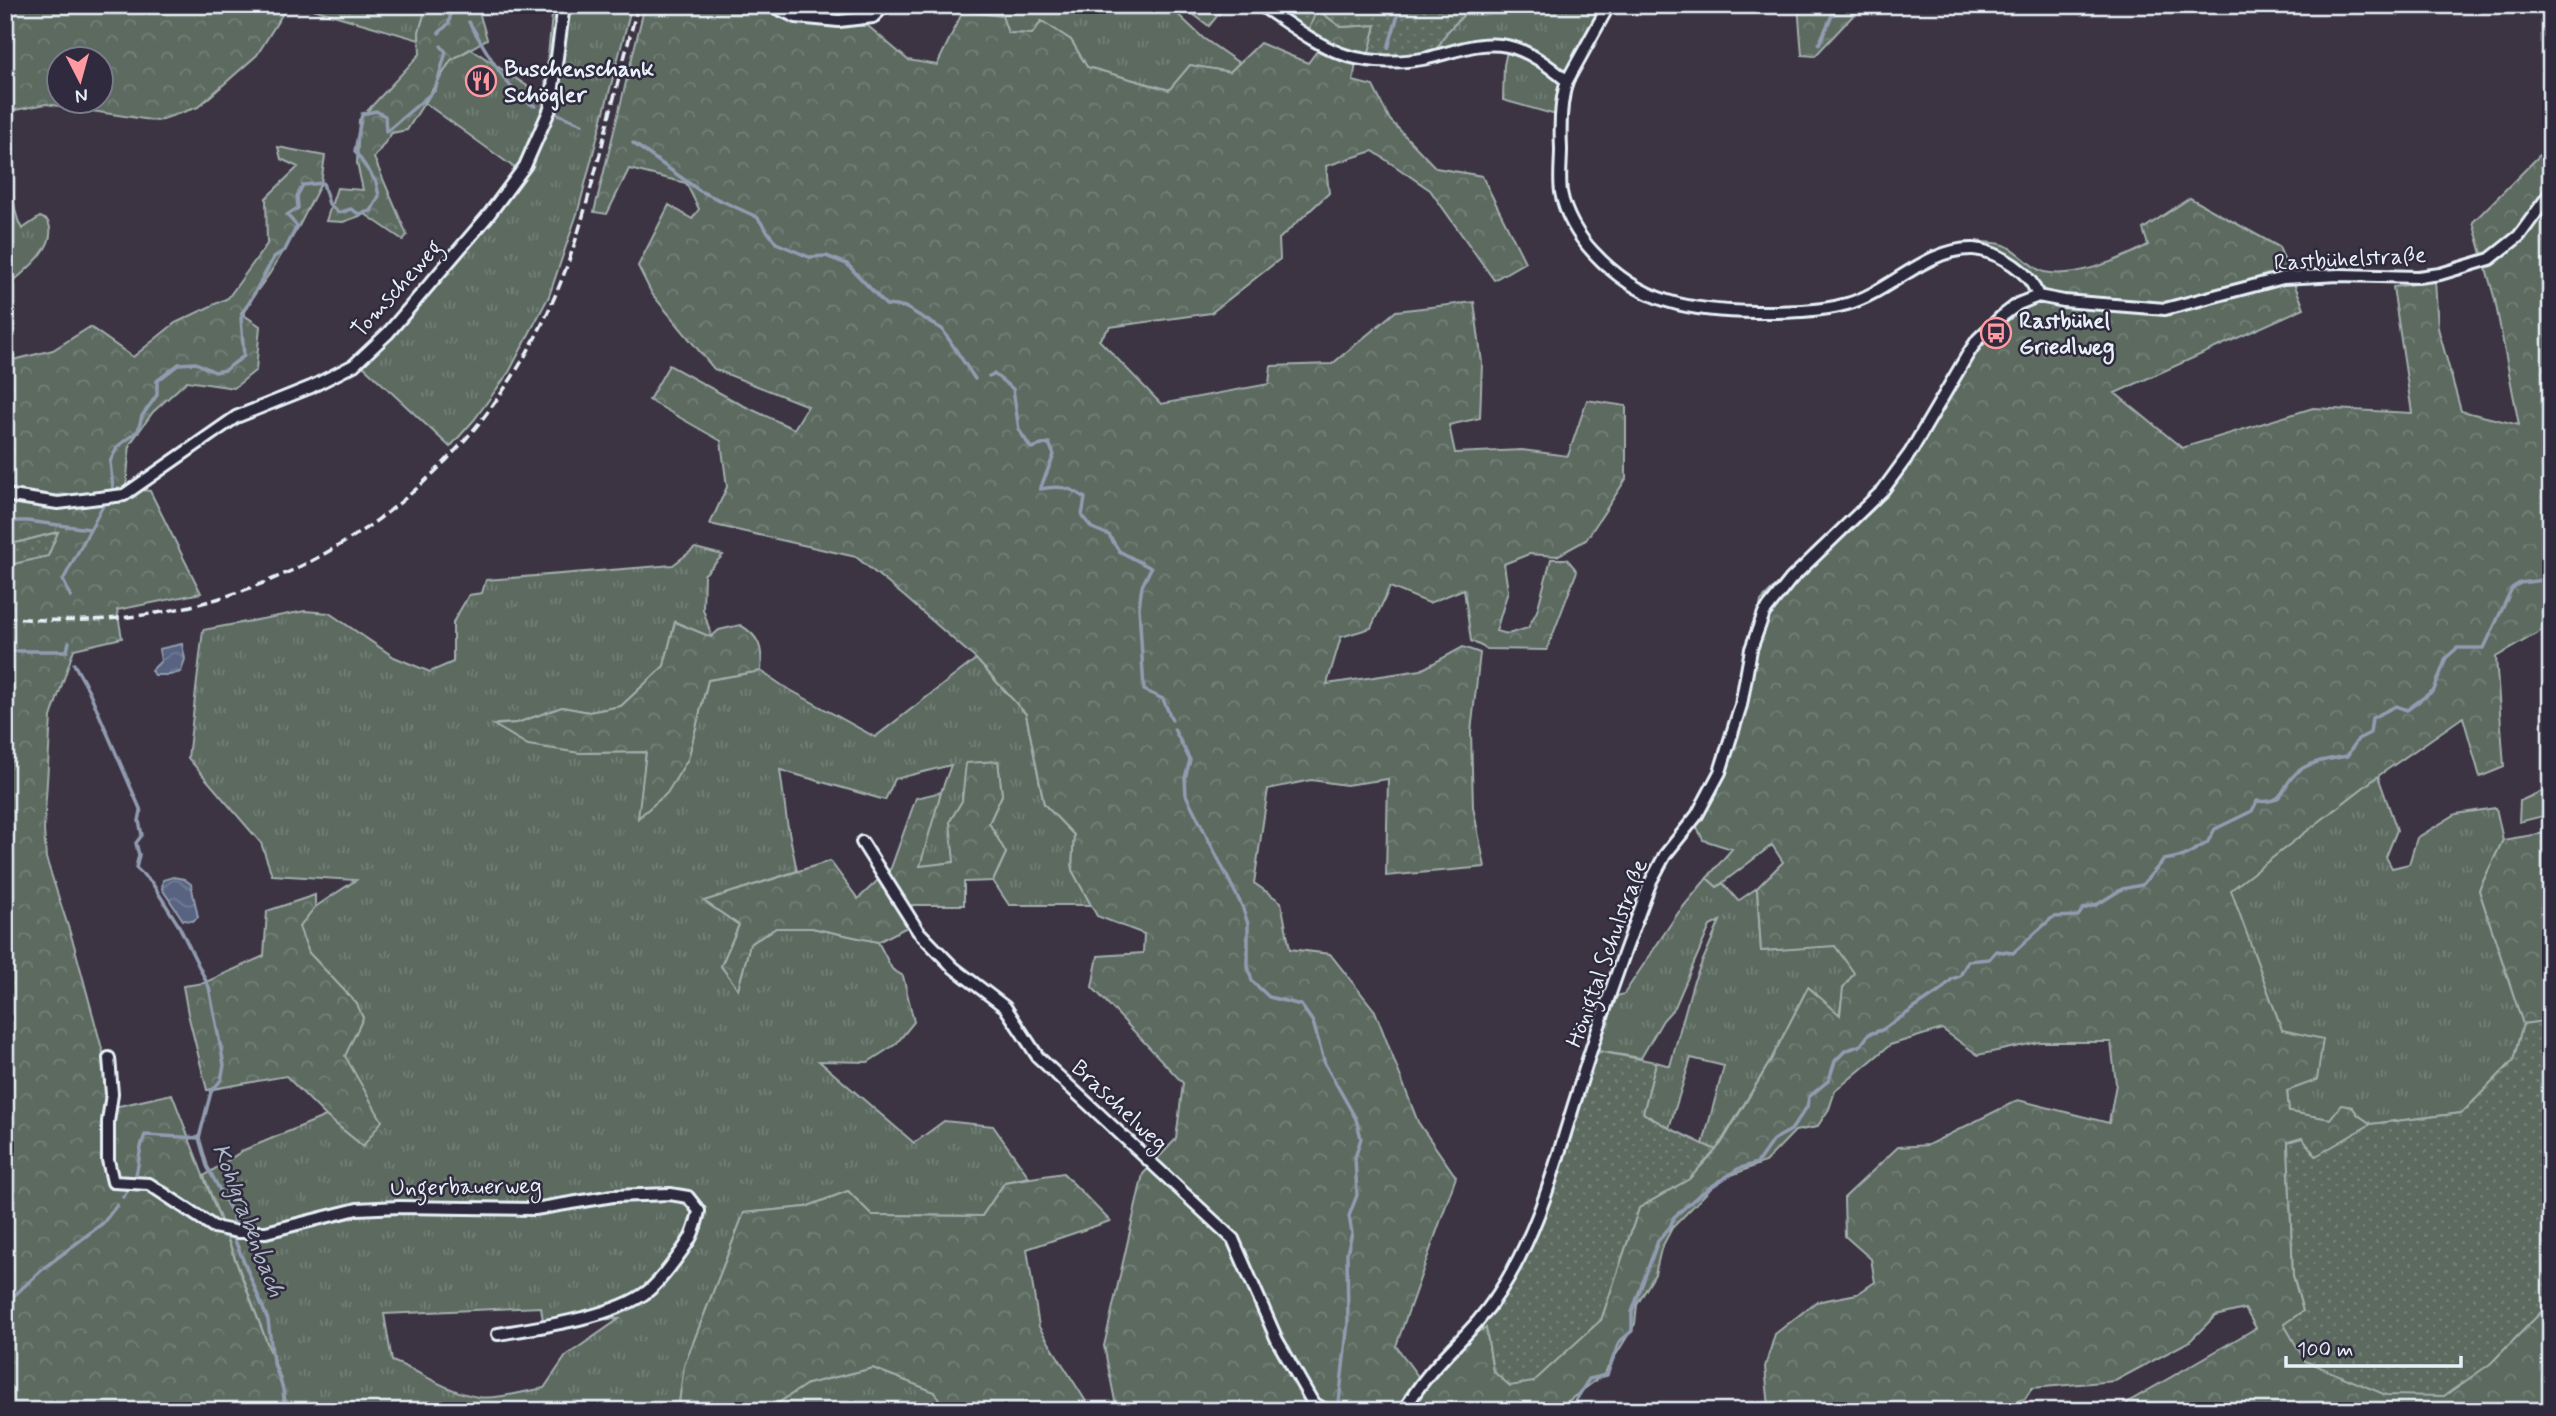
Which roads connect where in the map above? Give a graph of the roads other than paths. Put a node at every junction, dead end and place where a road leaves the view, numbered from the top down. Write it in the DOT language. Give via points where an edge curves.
graph roads {
  1 [pos="564,5"];
  2 [pos="770,5"];
  3 [pos="885,5"];
  4 [pos="1260,5"];
  5 [pos="1609,5"];
  6 [pos="1567,81"];
  7 [pos="2551,192"];
  8 [pos="2038,296"];
  9 [pos="5,495"];
  10 [pos="862,842"];
  11 [pos="109,1058"];
  12 [pos="498,1334"];
  13 [pos="1327,1411"];
  14 [pos="1404,1411"];
  1 -- 9 [label="street, Tomscheweg" via="550,109 524,166 388,333 354,365 236,417 124,495 58,502"];
  2 -- 3 [label="street" via="796,17 839,21 873,17"];
  4 -- 6 [label="street" via="1349,56 1390,61 1506,45 1535,57"];
  5 -- 6 [label="street"];
  6 -- 8 [label="street" via="1560,132 1561,192 1567,212 1587,246 1609,270 1648,295 1712,312 1828,307 1849,303 1948,253 1972,249 2000,255 2031,282"];
  7 -- 8 [label="street, Rastbühelstraße" via="2519,236 2490,258 2440,274 2283,278 2165,309"];
  8 -- 14 [label="street, Hönigtal Schulstraße" via="2018,304 1978,339 1902,466 1873,501 1791,579 1759,621 1741,705 1720,772 1697,815 1651,881 1535,1224 1493,1301 1419,1384"];
  10 -- 13 [label="street, Braschelweg" via="918,931 954,968 1005,1007 1038,1057 1233,1239 1277,1340 1313,1403"];
  11 -- 12 [label="street, Ungerbauerweg" via="108,1160 113,1182 149,1184 214,1227 266,1232 357,1209 535,1209 613,1196 670,1194 688,1197 699,1211 695,1233 647,1292 624,1305"];
}
